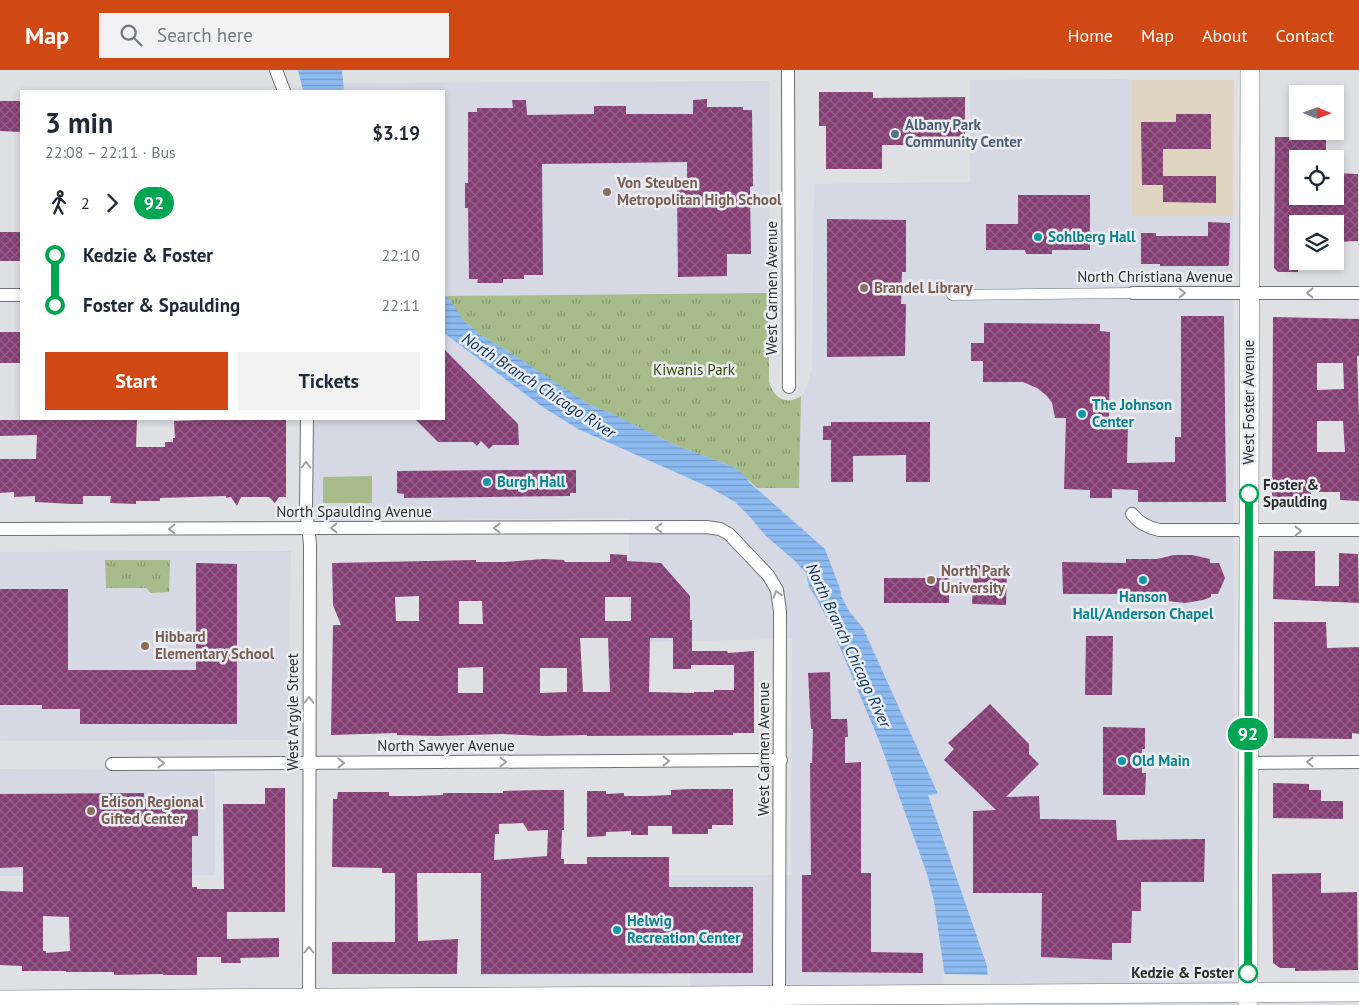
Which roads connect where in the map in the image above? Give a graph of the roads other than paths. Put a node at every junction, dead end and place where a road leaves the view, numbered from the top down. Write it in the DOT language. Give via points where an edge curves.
graph roads {
  1 [pos="276,70"];
  2 [pos="788,70"];
  3 [pos="1250,70"];
  4 [pos="284,90"];
  5 [pos="1133,293"];
  6 [pos="1359,293"];
  7 [pos="1249,294"];
  8 [pos="0,295"];
  9 [pos="20,295"];
  10 [pos="952,295"];
  11 [pos="789,387"];
  12 [pos="307,420"];
  13 [pos="1132,514"];
  14 [pos="708,527"];
  15 [pos="308,528"];
  16 [pos="0,529"];
  17 [pos="1359,530"];
  18 [pos="1249,531"];
  19 [pos="781,760"];
  20 [pos="1249,762"];
  21 [pos="1359,762"];
  22 [pos="309,763"];
  23 [pos="112,764"];
  24 [pos="1359,992"];
  25 [pos="1248,998"];
  26 [pos="0,1000"];
  27 [pos="779,1000"];
  28 [pos="309,1002"];
  1 -- 4 [label="street"];
  2 -- 11 [label="street, West Carmen Avenue"];
  3 -- 7 [label="main road, West Foster Avenue"];
  5 -- 7 [label="street, North Christiana Avenue, one-way"];
  5 -- 10 [label="street, North Christiana Avenue"];
  6 -- 7 [label="street, North Christiana Avenue, one-way"];
  7 -- 18 [label="main road, West Foster Avenue"];
  8 -- 9 [label="street"];
  15 -- 12 [label="street, West Argyle Street, one-way"];
  13 -- 18 [label="street" via="1149,528 1159,530"];
  14 -- 15 [label="street, North Spaulding Avenue, one-way"];
  19 -- 14 [label="street, West Carmen Avenue, one-way" via="781,642 777,590 768,575 729,534"];
  15 -- 16 [label="street, North Spaulding Avenue, one-way"];
  22 -- 15 [label="street, West Argyle Street, one-way"];
  18 -- 17 [label="street, one-way"];
  18 -- 20 [label="main road, West Foster Avenue"];
  22 -- 19 [label="street, North Sawyer Avenue, one-way"];
  19 -- 27 [label="street, West Carmen Avenue"];
  21 -- 20 [label="street, one-way"];
  20 -- 25 [label="main road, West Foster Avenue"];
  23 -- 22 [label="street, North Sawyer Avenue, one-way"];
  28 -- 22 [label="street, West Argyle Street, one-way"];
  24 -- 25 [label="main road"];
  25 -- 27 [label="main road" via="997,994"];
  26 -- 28 [label="main road"];
  27 -- 28 [label="main road"];
}
